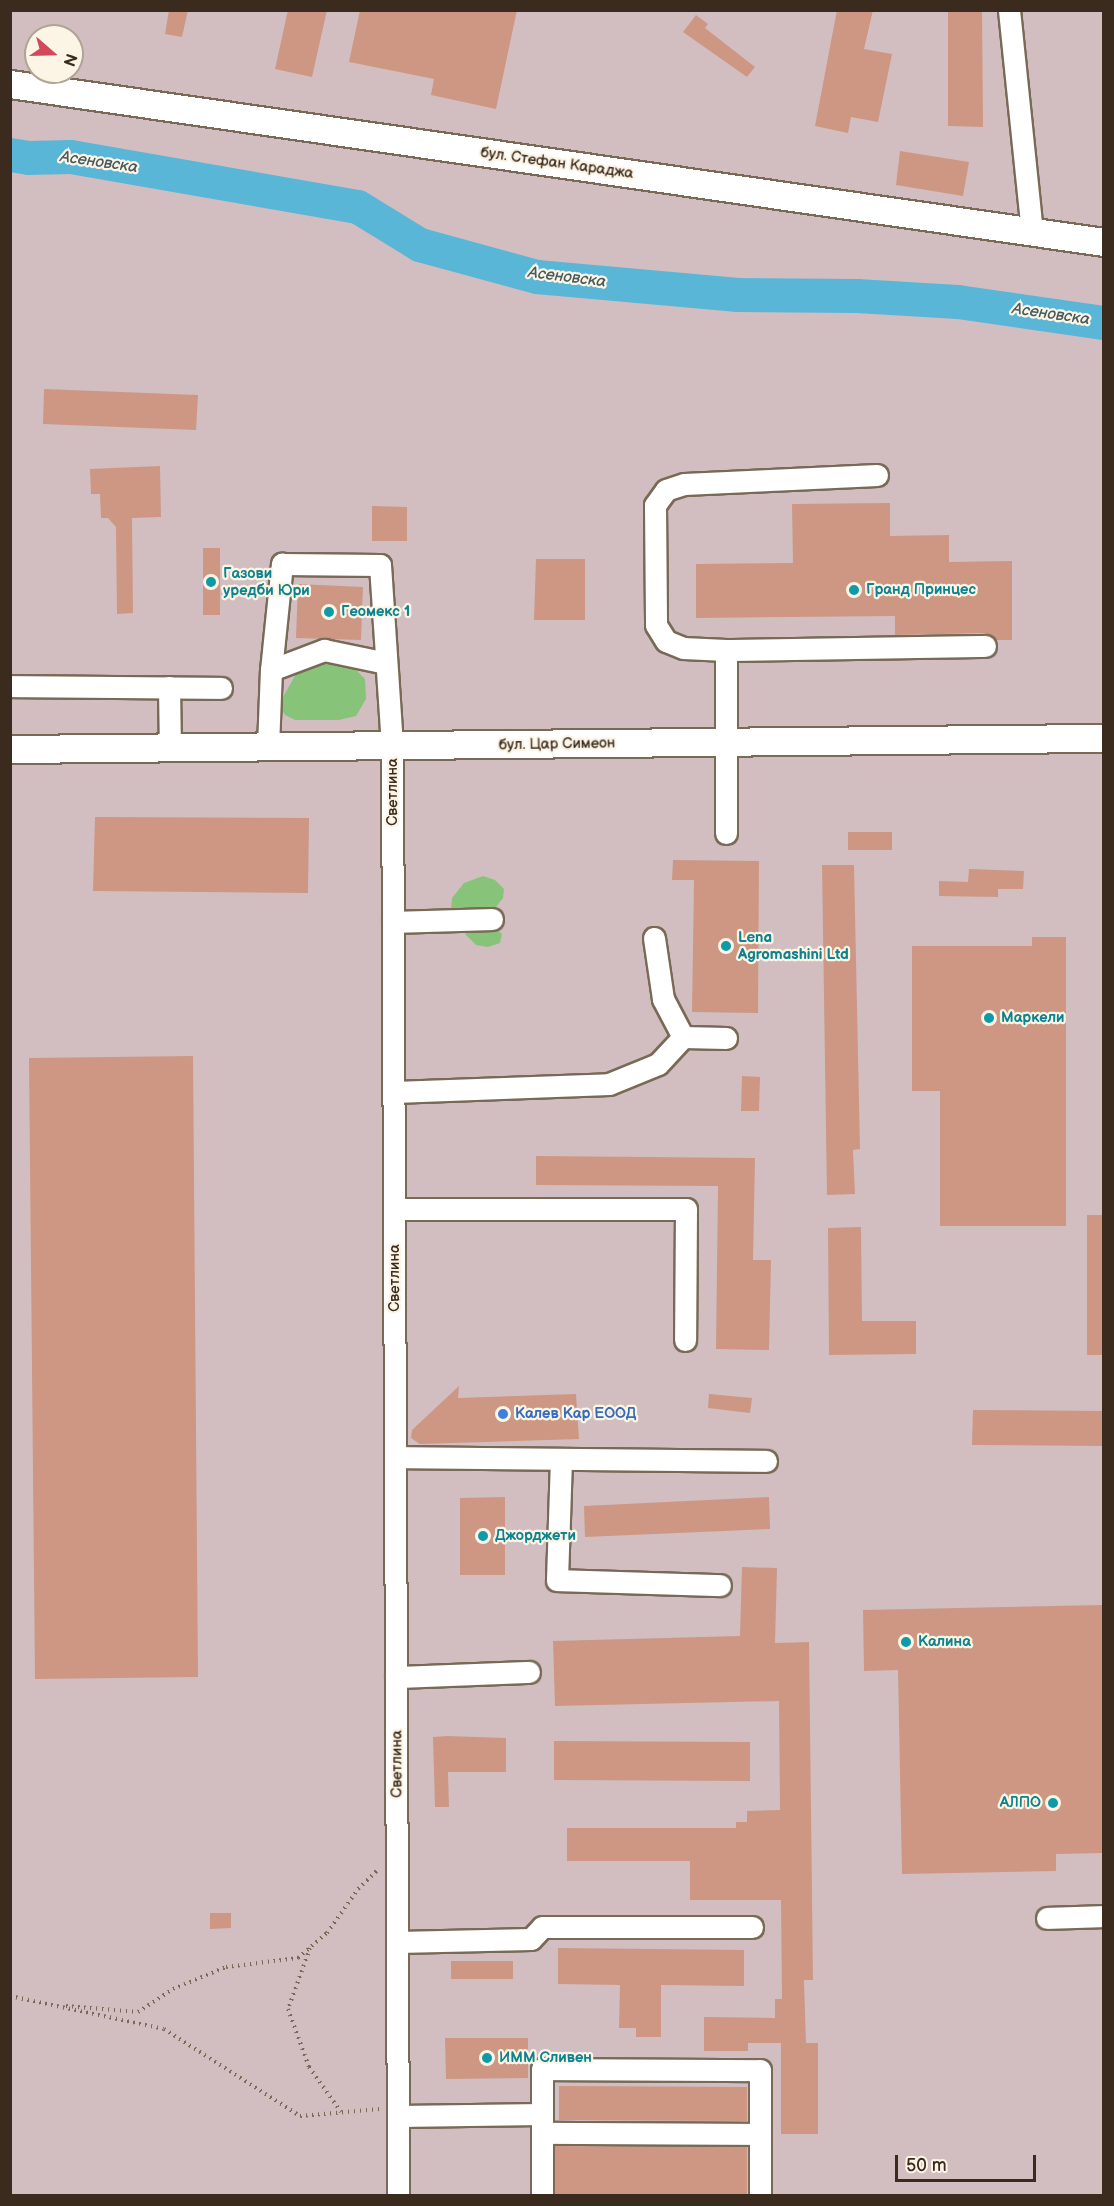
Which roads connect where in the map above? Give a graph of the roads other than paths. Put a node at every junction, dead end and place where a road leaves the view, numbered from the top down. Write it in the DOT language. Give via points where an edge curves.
graph roads {
  1 [pos="1009,10"];
  2 [pos="10,84"];
  3 [pos="1032,232"];
  4 [pos="1104,242"];
  5 [pos="877,476"];
  6 [pos="985,646"];
  7 [pos="726,650"];
  8 [pos="386,663"];
  9 [pos="271,670"];
  10 [pos="10,686"];
  11 [pos="169,687"];
  12 [pos="221,688"];
  13 [pos="1104,738"];
  14 [pos="724,742"];
  15 [pos="393,745"];
  16 [pos="268,747"];
  17 [pos="170,748"];
  18 [pos="10,749"];
  19 [pos="726,833"];
  20 [pos="492,919"];
  21 [pos="393,922"];
  22 [pos="654,938"];
  23 [pos="683,1036"];
  24 [pos="726,1038"];
  25 [pos="394,1092"];
  26 [pos="394,1209"];
  27 [pos="685,1340"];
  28 [pos="395,1457"];
  29 [pos="561,1459"];
  30 [pos="766,1461"];
  31 [pos="720,1585"];
  32 [pos="530,1672"];
  33 [pos="396,1677"];
  34 [pos="1104,1916"];
  35 [pos="1047,1918"];
  36 [pos="752,1927"];
  37 [pos="397,1942"];
  38 [pos="398,2112"];
  39 [pos="542,2123"];
  40 [pos="759,2134"];
  41 [pos="398,2196"];
  42 [pos="542,2196"];
  43 [pos="759,2196"];
  1 -- 3 [label="street"];
  2 -- 3 [label="main road, бул. Стефан Караджа"];
  3 -- 4 [label="main road, бул. Стефан Караджа"];
  5 -- 7 [label="street" via="684,484 666,490 656,504 656,626 666,641 683,648"];
  6 -- 7 [label="street"];
  7 -- 14 [label="street"];
  8 -- 9 [label="street" via="324,650"];
  8 -- 9 [label="street, Светлина" via="380,565 282,564"];
  8 -- 15 [label="street, Светлина"];
  9 -- 16 [label="street"];
  10 -- 11 [label="street"];
  11 -- 12 [label="street"];
  11 -- 17 [label="street"];
  13 -- 14 [label="main road, бул. Цар Симеон"];
  14 -- 15 [label="main road, бул. Цар Симеон"];
  14 -- 19 [label="street"];
  15 -- 16 [label="main road, бул. Цар Симеон"];
  15 -- 21 [label="street, Светлина"];
  16 -- 17 [label="main road, бул. Цар Симеон"];
  17 -- 18 [label="main road, бул. Цар Симеон"];
  20 -- 21 [label="street"];
  21 -- 25 [label="street, Светлина"];
  22 -- 23 [label="street" via="663,999"];
  23 -- 24 [label="street"];
  23 -- 25 [label="street" via="658,1064 609,1084"];
  25 -- 26 [label="street, Светлина"];
  26 -- 27 [label="street" via="686,1209"];
  26 -- 28 [label="street, Светлина"];
  28 -- 29 [label="street"];
  28 -- 33 [label="street, Светлина"];
  29 -- 30 [label="street"];
  29 -- 31 [label="street" via="557,1580"];
  32 -- 33 [label="street"];
  33 -- 37 [label="street, Светлина"];
  34 -- 35 [label="street"];
  36 -- 37 [label="street" via="542,1927 531,1939"];
  37 -- 38 [label="street, Светлина"];
  38 -- 39 [label="street"];
  38 -- 41 [label="street, Светлина"];
  39 -- 40 [label="street"];
  39 -- 40 [label="street" via="542,2069 760,2070"];
  39 -- 42 [label="street"];
  40 -- 43 [label="street"];
}
